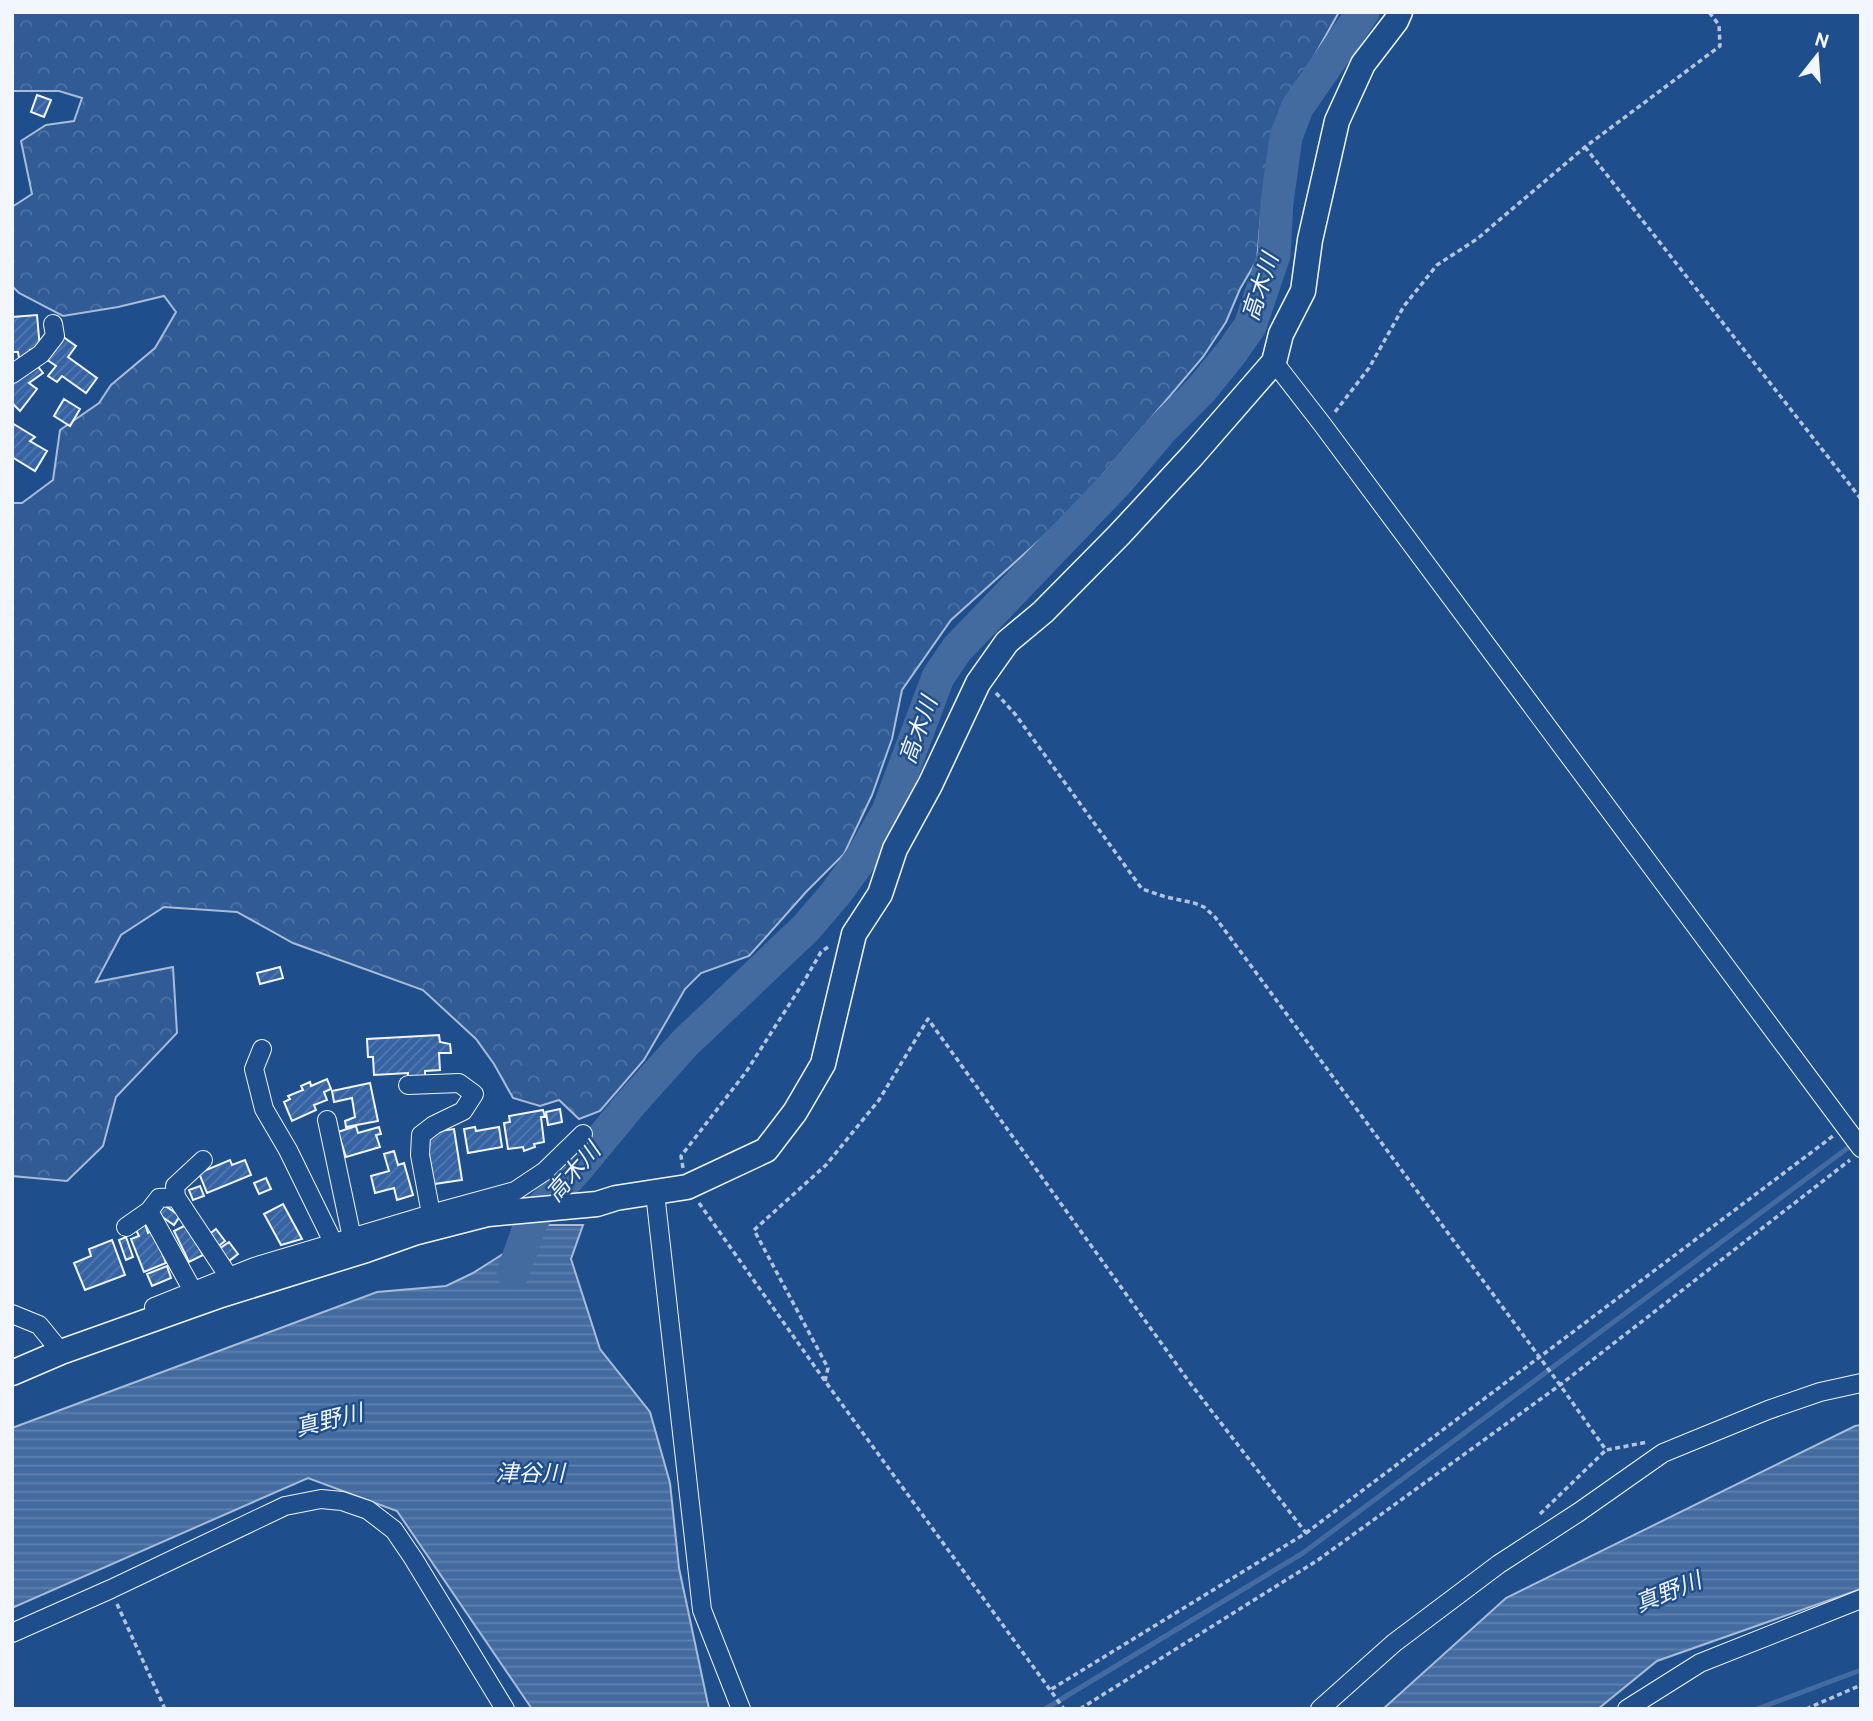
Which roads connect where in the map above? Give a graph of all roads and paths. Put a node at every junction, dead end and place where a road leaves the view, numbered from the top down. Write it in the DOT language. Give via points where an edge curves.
graph roads {
  1 [pos="1400,12"];
  2 [pos="1709,12"];
  3 [pos="1585,147"];
  4 [pos="53,324"];
  5 [pos="1273,362"];
  6 [pos="12,374"];
  7 [pos="1322,424"];
  8 [pos="1861,499"];
  9 [pos="978,683"];
  10 [pos="831,945"];
  11 [pos="262,1049"];
  12 [pos="408,1085"];
  13 [pos="327,1120"];
  14 [pos="583,1135"];
  15 [pos="1852,1142"];
  16 [pos="202,1160"];
  17 [pos="687,1187"];
  18 [pos="655,1193"];
  19 [pos="176,1197"];
  20 [pos="149,1211"];
  21 [pos="431,1214"];
  22 [pos="126,1227"];
  23 [pos="352,1238"];
  24 [pos="334,1244"];
  25 [pos="229,1277"];
  26 [pos="193,1291"];
  27 [pos="12,1314"];
  28 [pos="61,1352"];
  29 [pos="1539,1356"];
  30 [pos="12,1373"];
  31 [pos="825,1381"];
  32 [pos="1861,1383"];
  33 [pos="1560,1385"];
  34 [pos="1656,1440"];
  35 [pos="1606,1450"];
  36 [pos="1539,1515"];
  37 [pos="1306,1533"];
  38 [pos="111,1589"];
  39 [pos="1861,1599"];
  40 [pos="12,1633"];
  41 [pos="1861,1685"];
  42 [pos="1051,1692"];
  43 [pos="165,1709"];
  44 [pos="505,1709"];
  45 [pos="741,1709"];
  46 [pos="1064,1709"];
  47 [pos="1080,1709"];
  48 [pos="1320,1709"];
  49 [pos="1627,1709"];
  50 [pos="1806,1709"];
  1 -- 5 [label="street" via="1363,64 1337,121 1303,291 1281,334"];
  2 -- 3 [label="path" via="1719,25 1720,46"];
  3 -- 7 [label="path" via="1477,239 1437,265 1404,306 1369,368"];
  3 -- 8 [label="path"];
  4 -- 6 [label="street" via="55,336 41,354"];
  5 -- 7 [label="street"];
  5 -- 9 [label="street" via="1119,535 1007,642"];
  7 -- 15 [label="street"];
  9 -- 17 [label="street" via="895,849 880,894 854,933 823,1063 795,1112 766,1150"];
  9 -- 29 [label="path" via="996,693 1015,714 1142,889 1194,903 1215,917"];
  10 -- 17 [label="path" via="821,952 746,1072 681,1156"];
  11 -- 24 [label="street" via="254,1069 264,1109"];
  12 -- 21 [label="street" via="459,1083 474,1094 463,1111 421,1135 420,1155"];
  13 -- 23 [label="street"];
  14 -- 21 [label="street" via="545,1171 515,1191"];
  15 -- 29 [label="path"];
  15 -- 33 [label="path"];
  16 -- 19 [label="street" via="175,1186"];
  17 -- 18 [label="street"];
  17 -- 31 [label="path"];
  18 -- 28 [label="street" via="597,1204 488,1214 414,1233"];
  18 -- 45 [label="street" via="702,1610"];
  19 -- 20 [label="street" via="159,1198"];
  19 -- 25 [label="street"];
  20 -- 22 [label="street"];
  20 -- 26 [label="street"];
  21 -- 23 [label="street"];
  23 -- 24 [label="street"];
  24 -- 25 [label="street"];
  25 -- 26 [label="street"];
  26 -- 28 [label="street" via="94,1331"];
  27 -- 28 [label="street" via="38,1325"];
  28 -- 30 [label="street"];
  29 -- 33 [label="path"];
  29 -- 37 [label="path"];
  31 -- 37 [label="path" via="828,1368 754,1230 826,1165 878,1100 928,1018 1190,1383"];
  31 -- 42 [label="path"];
  32 -- 48 [label="street" via="1768,1410 1663,1453 1478,1580 1394,1643"];
  33 -- 35 [label="path"];
  33 -- 47 [label="path" via="1318,1560"];
  34 -- 35 [label="path"];
  35 -- 36 [label="path"];
  37 -- 42 [label="path"];
  38 -- 40 [label="street"];
  38 -- 43 [label="path"];
  38 -- 44 [label="street" via="285,1507 320,1499 357,1505 394,1531"];
  39 -- 49 [label="street" via="1700,1663"];
  41 -- 50 [label="path"];
  42 -- 46 [label="path"];
}
